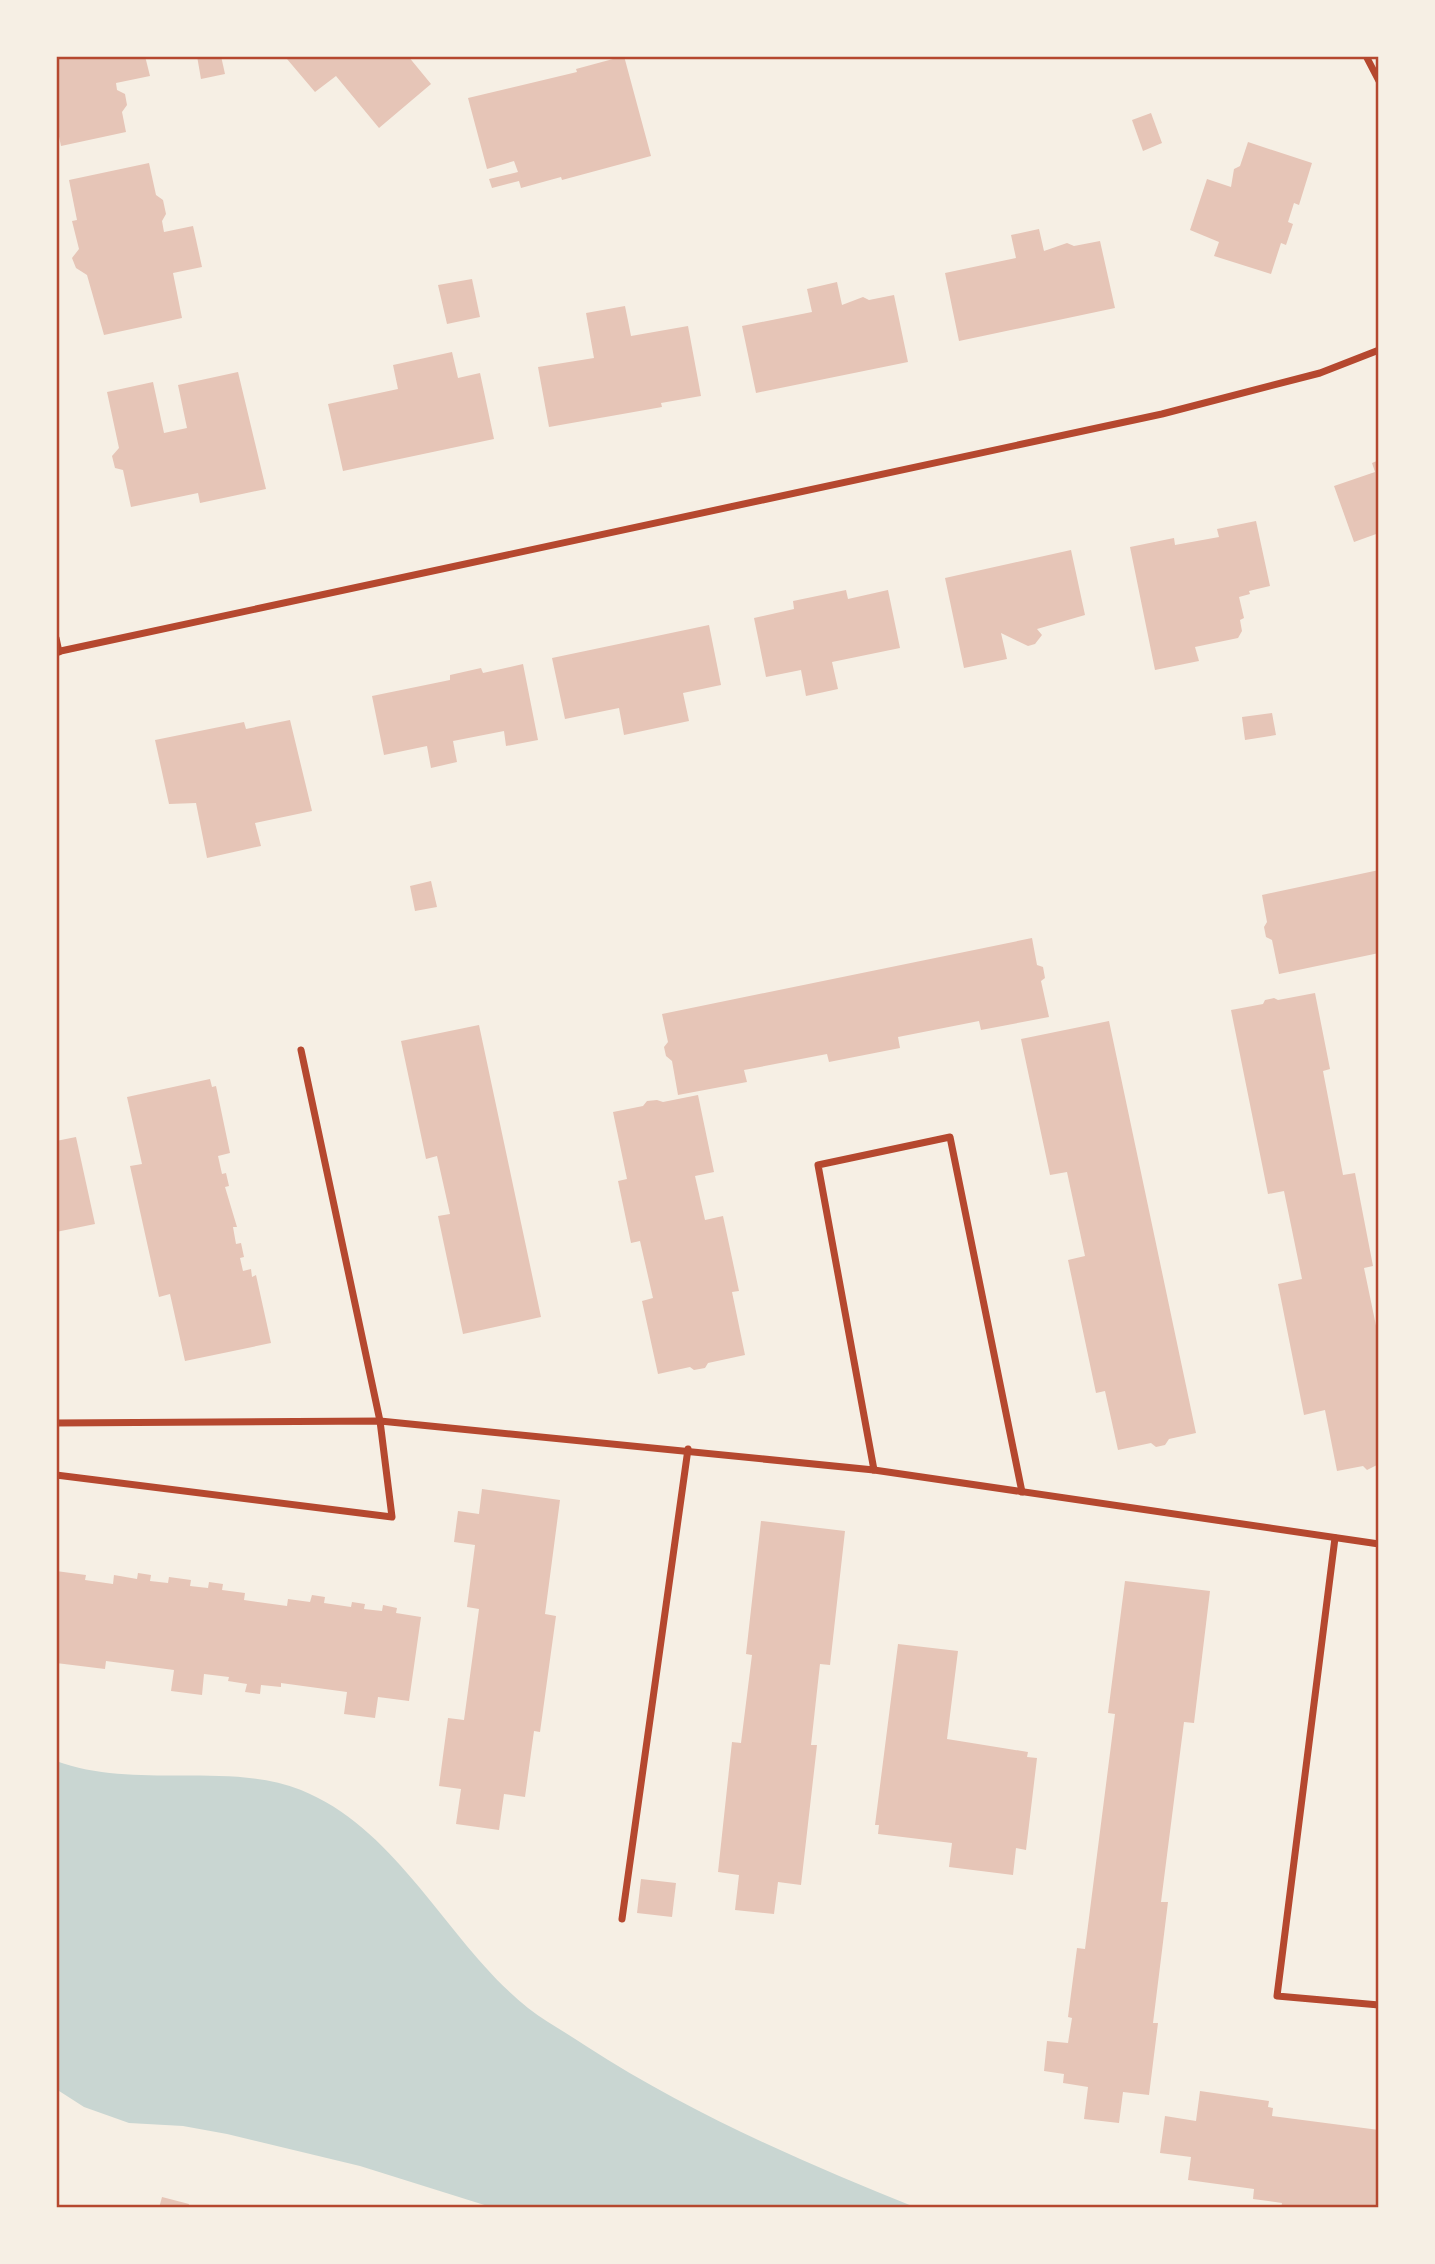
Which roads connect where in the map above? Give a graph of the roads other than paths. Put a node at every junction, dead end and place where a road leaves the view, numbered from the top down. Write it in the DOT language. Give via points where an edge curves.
graph roads {
  1 [pos="1366,56"];
  2 [pos="1379,81"];
  3 [pos="1379,350"];
  4 [pos="56,638"];
  5 [pos="57,652"];
  6 [pos="301,1050"];
  7 [pos="380,1421"];
  8 [pos="56,1423"];
  9 [pos="688,1449"];
  10 [pos="874,1470"];
  11 [pos="56,1475"];
  12 [pos="1021,1492"];
  13 [pos="1335,1538"];
  14 [pos="1379,1544"];
  15 [pos="622,1919"];
  16 [pos="1379,2005"];
  1 -- 2 [label="street"];
  3 -- 5 [label="street" via="1320,373 1161,414"];
  4 -- 5 [label="street"];
  6 -- 7 [label="street"];
  7 -- 8 [label="street"];
  7 -- 9 [label="street"];
  7 -- 11 [label="street" via="392,1517"];
  9 -- 10 [label="street"];
  9 -- 15 [label="street"];
  10 -- 12 [label="street"];
  10 -- 12 [label="street" via="818,1165 950,1137"];
  12 -- 13 [label="street"];
  13 -- 14 [label="street"];
  13 -- 16 [label="street" via="1277,1996"];
}
